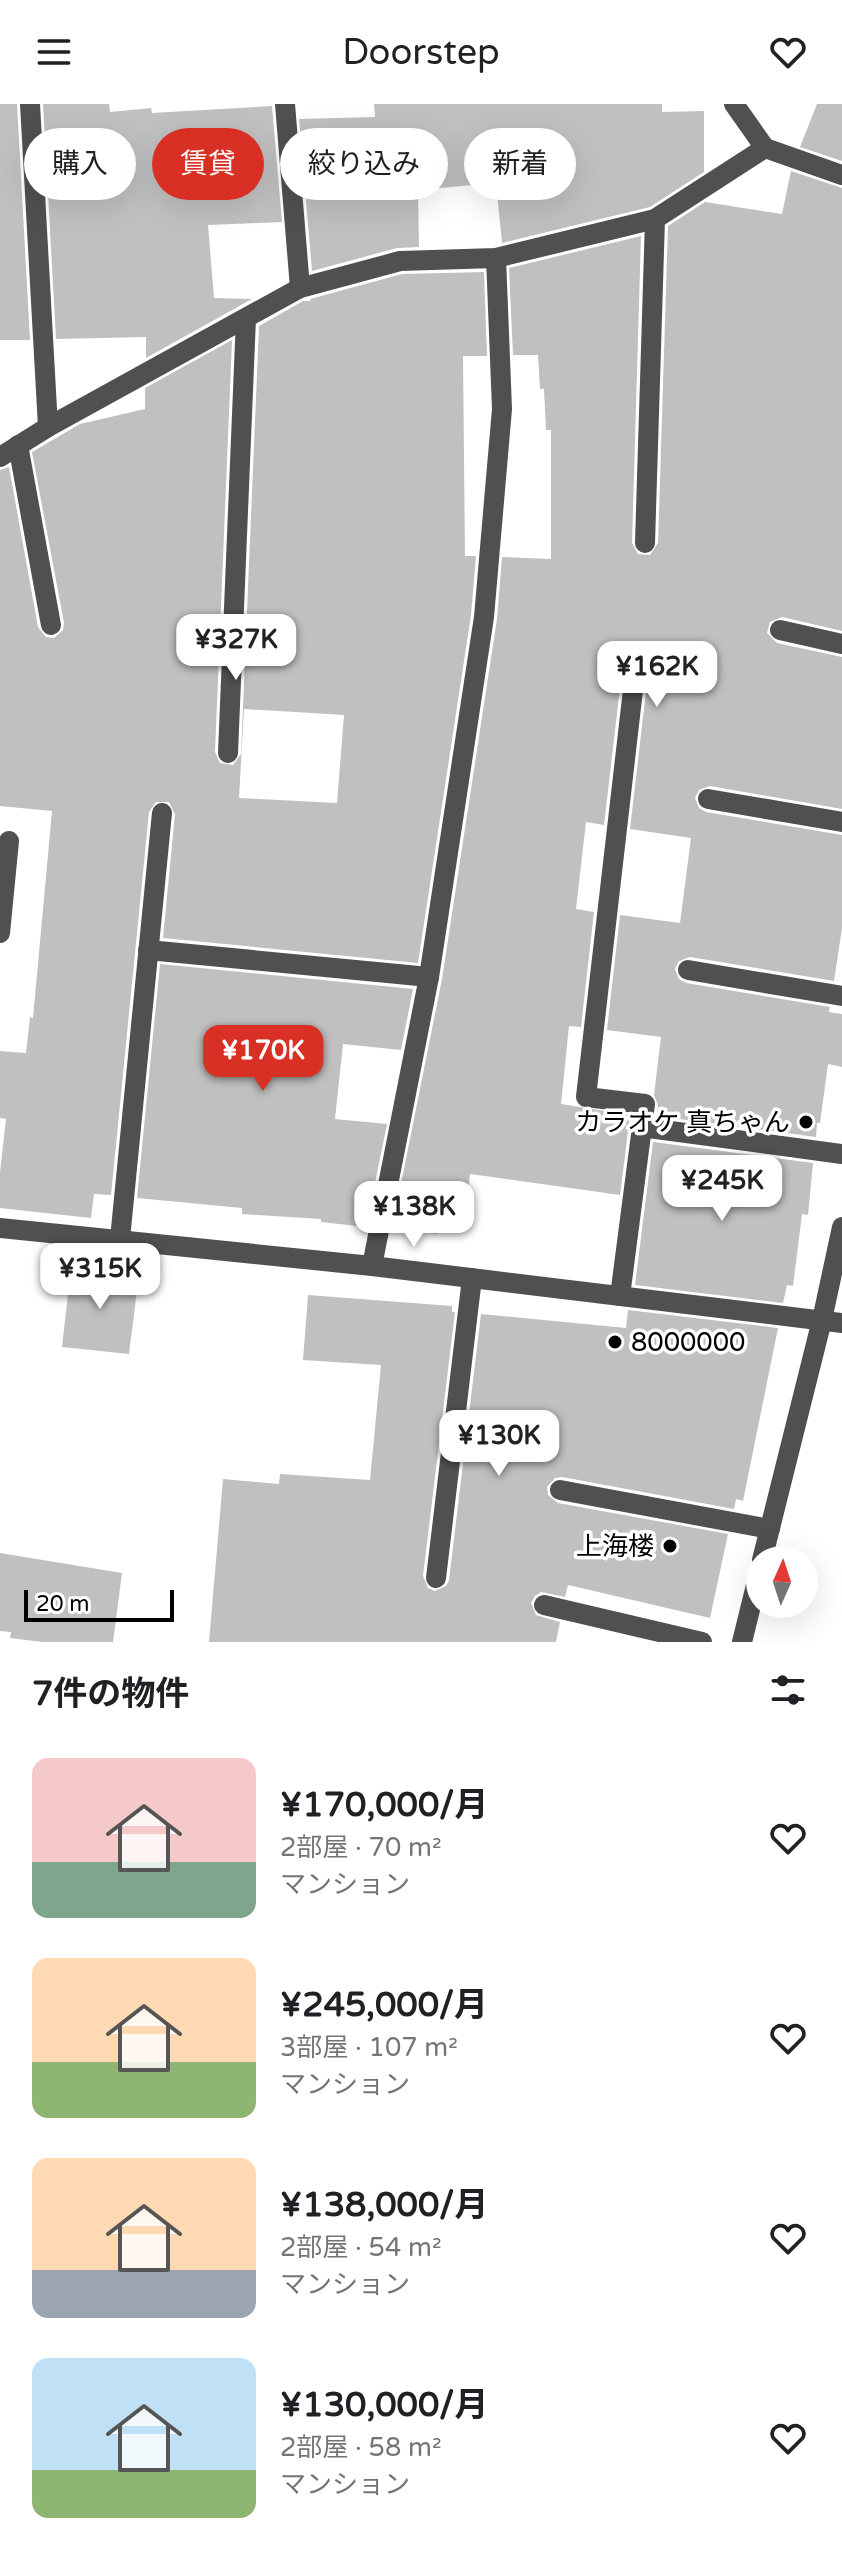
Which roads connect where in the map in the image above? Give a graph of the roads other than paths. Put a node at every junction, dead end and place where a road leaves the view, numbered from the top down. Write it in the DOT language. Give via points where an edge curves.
graph roads {
  1 [pos="30,104"];
  2 [pos="285,104"];
  3 [pos="734,104"];
  4 [pos="765,148"];
  5 [pos="842,175"];
  6 [pos="655,219"];
  7 [pos="496,258"];
  8 [pos="300,288"];
  9 [pos="246,318"];
  10 [pos="48,427"];
  11 [pos="18,445"];
  12 [pos="0,457"];
  13 [pos="645,543"];
  14 [pos="51,625"];
  15 [pos="780,630"];
  16 [pos="842,644"];
  17 [pos="636,664"];
  18 [pos="228,753"];
  19 [pos="708,799"];
  20 [pos="162,813"];
  21 [pos="842,822"];
  22 [pos="9,841"];
  23 [pos="0,933"];
  24 [pos="148,950"];
  25 [pos="688,970"];
  26 [pos="429,977"];
  27 [pos="842,996"];
  28 [pos="641,1127"];
  29 [pos="842,1154"];
  30 [pos="842,1227"];
  31 [pos="0,1228"];
  32 [pos="120,1239"];
  33 [pos="372,1266"];
  34 [pos="472,1278"];
  35 [pos="620,1296"];
  36 [pos="832,1322"];
  37 [pos="560,1490"];
  38 [pos="770,1529"];
  39 [pos="766,1546"];
  40 [pos="436,1578"];
  41 [pos="544,1605"];
  42 [pos="748,1618"];
  43 [pos="702,1642"];
  44 [pos="742,1642"];
  1 -- 10 [label="street"];
  2 -- 8 [label="street"];
  3 -- 4 [label="street"];
  4 -- 5 [label="street"];
  4 -- 6 [label="street"];
  6 -- 7 [label="street"];
  6 -- 13 [label="street"];
  7 -- 8 [label="street" via="400,261"];
  7 -- 26 [label="street" via="502,409 485,602"];
  8 -- 9 [label="street"];
  9 -- 10 [label="street"];
  9 -- 18 [label="street"];
  10 -- 11 [label="street"];
  11 -- 12 [label="street"];
  11 -- 14 [label="street"];
  15 -- 16 [label="street"];
  17 -- 28 [label="street" via="586,1097 645,1104"];
  19 -- 21 [label="street"];
  20 -- 24 [label="street"];
  22 -- 23 [label="street"];
  24 -- 26 [label="street"];
  24 -- 32 [label="street"];
  25 -- 27 [label="street"];
  26 -- 33 [label="street"];
  28 -- 29 [label="street"];
  28 -- 35 [label="street"];
  30 -- 36 [label="street"];
  31 -- 32 [label="street"];
  32 -- 33 [label="street"];
  33 -- 34 [label="street"];
  34 -- 35 [label="street"];
  34 -- 40 [label="street"];
  35 -- 36 [label="street"];
  36 -- 38 [label="street"];
  37 -- 38 [label="street"];
  38 -- 39 [label="street"];
  41 -- 43 [label="street"];
  42 -- 44 [label="street"];
}
